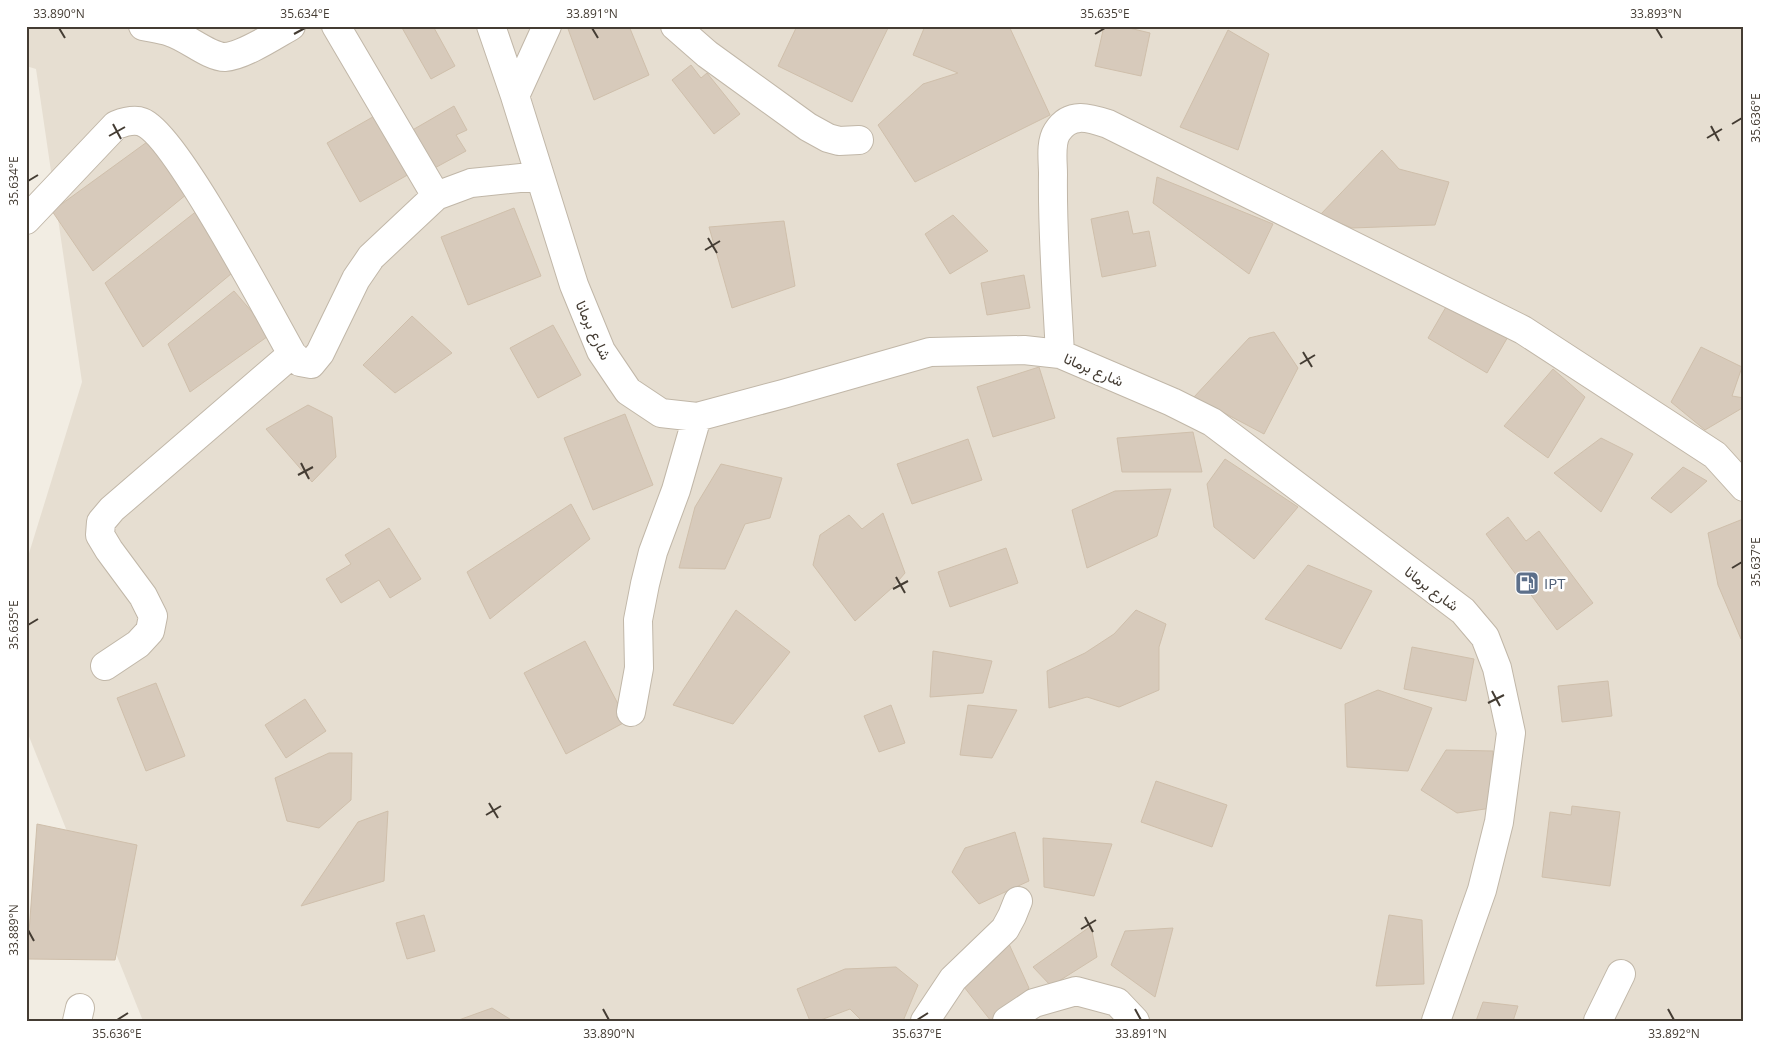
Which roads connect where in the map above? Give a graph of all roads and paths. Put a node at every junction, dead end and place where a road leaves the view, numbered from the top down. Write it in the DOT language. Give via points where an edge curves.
graph roads {
  1 [pos="143,26"];
  2 [pos="291,26"];
  3 [pos="336,26"];
  4 [pos="491,26"];
  5 [pos="547,26"];
  6 [pos="675,26"];
  7 [pos="515,96"];
  8 [pos="859,140"];
  9 [pos="540,176"];
  10 [pos="436,196"];
  11 [pos="26,220"];
  12 [pos="292,354"];
  13 [pos="1060,354"];
  14 [pos="697,417"];
  15 [pos="1743,483"];
  16 [pos="105,666"];
  17 [pos="631,712"];
  18 [pos="1018,901"];
  19 [pos="1621,974"];
  20 [pos="925,1021"];
  21 [pos="1007,1021"];
  22 [pos="1134,1021"];
  23 [pos="1436,1021"];
  24 [pos="1598,1021"];
  1 -- 2 [label="street" via="170,32 215,56 224,57 235,55"];
  3 -- 10 [label="street"];
  4 -- 7 [label="street, شارع برمانا"];
  5 -- 7 [label="street"];
  6 -- 8 [label="street" via="707,54 808,127 839,141"];
  7 -- 9 [label="street, شارع برمانا"];
  9 -- 10 [label="street" via="471,184"];
  9 -- 14 [label="street, شارع برمانا" via="574,285 602,351 628,390 661,413"];
  10 -- 12 [label="street" via="371,257 311,364 300,362"];
  11 -- 12 [label="street" via="116,125 126,121 142,122 158,133 197,187"];
  12 -- 16 [label="street" via="112,508 100,522 100,535 108,550 143,596 153,616 150,630 138,644"];
  13 -- 14 [label="street, شارع برمانا" via="1024,350 930,352"];
  13 -- 15 [label="street" via="1053,146 1057,132 1068,120 1084,116 1108,124 1523,330 1715,455"];
  13 -- 23 [label="street, شارع برمانا" via="1212,422 1463,611 1485,637 1497,668 1511,733 1499,822 1482,890"];
  14 -- 17 [label="street" via="645,584 638,620 639,668"];
  18 -- 20 [label="street" via="1005,929 953,979"];
  19 -- 24 [label="street"];
  21 -- 22 [label="street" via="1034,1003 1076,991 1117,1002"];
}
